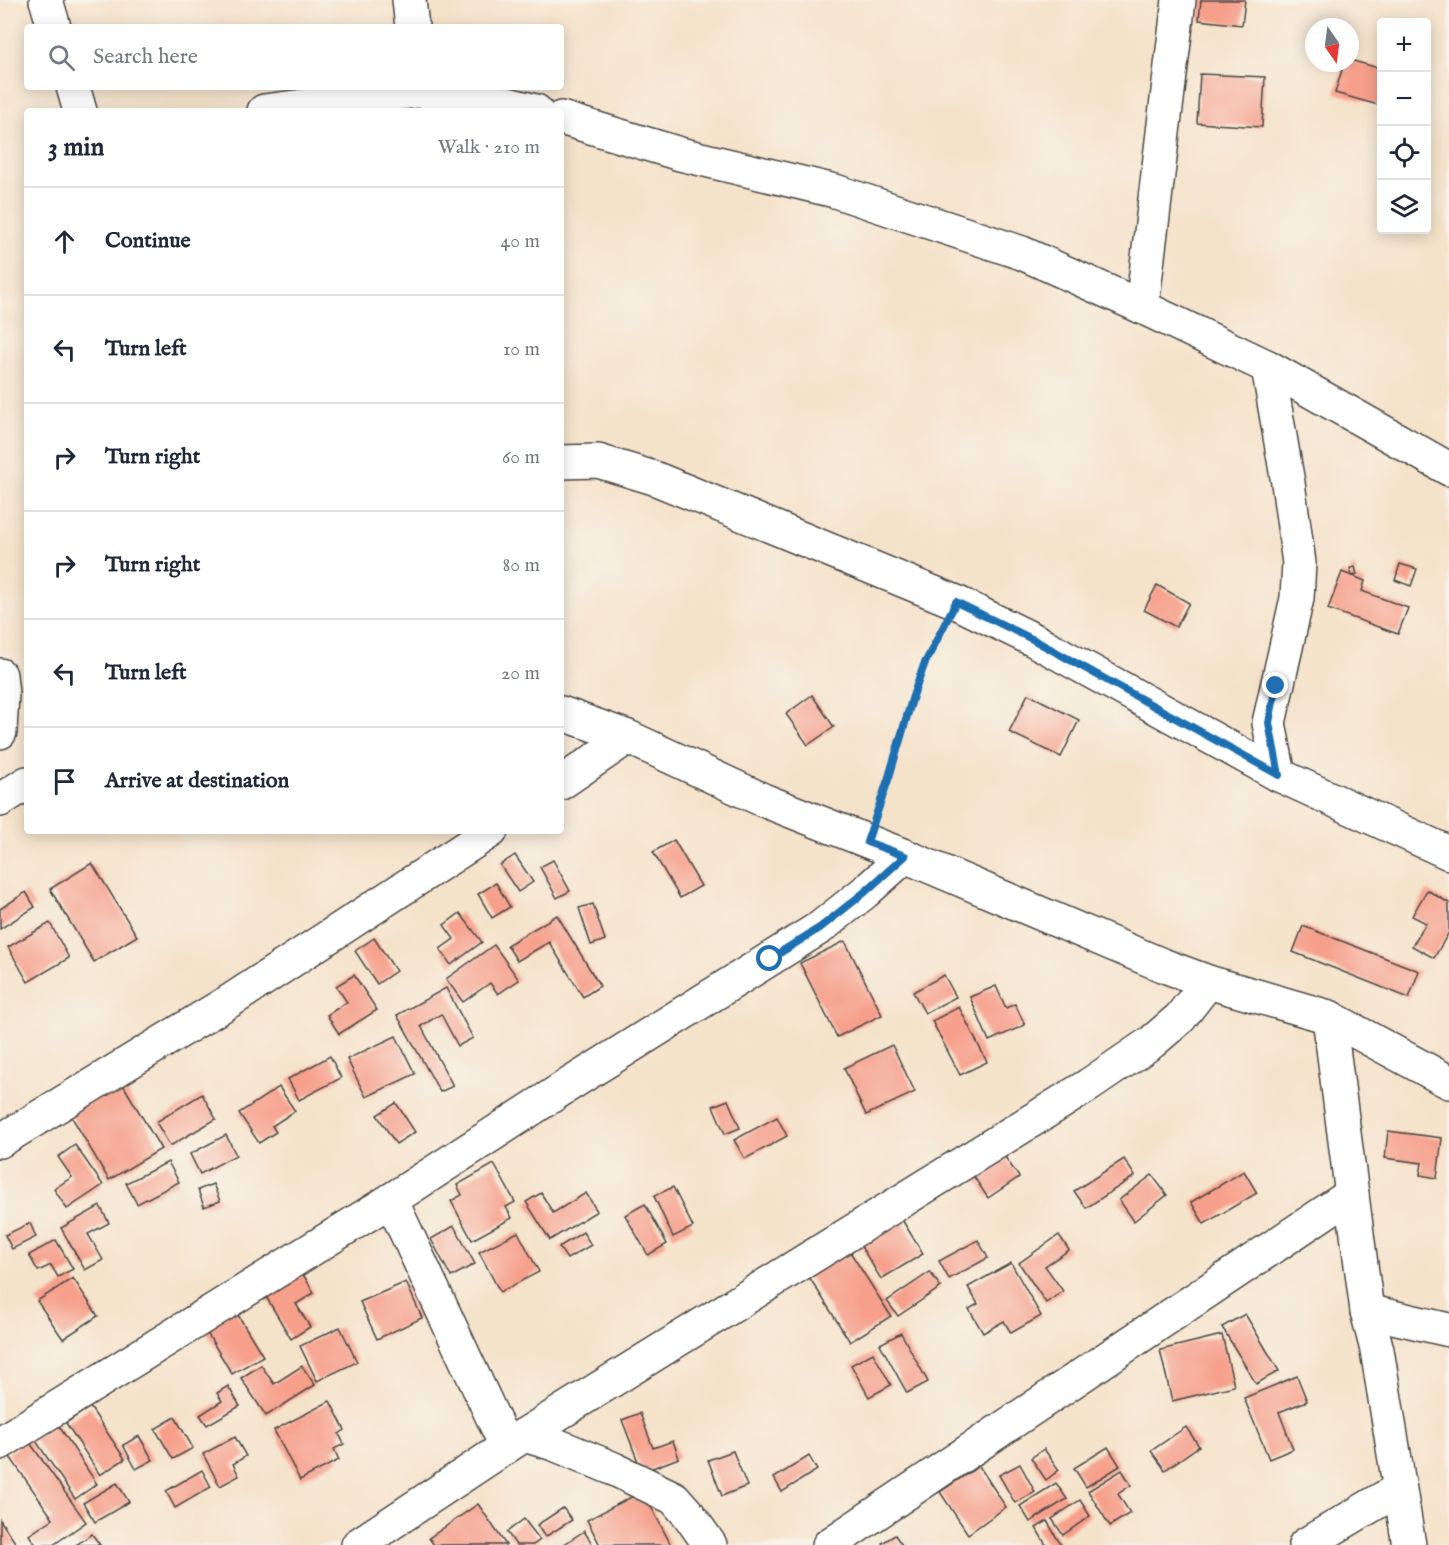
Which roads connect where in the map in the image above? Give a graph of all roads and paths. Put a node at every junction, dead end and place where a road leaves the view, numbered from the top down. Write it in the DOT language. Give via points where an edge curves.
graph roads {
  1 [pos="46,0"];
  2 [pos="409,0"];
  3 [pos="1179,0"];
  4 [pos="53,24"];
  5 [pos="412,24"];
  6 [pos="74,90"];
  7 [pos="411,90"];
  8 [pos="427,90"];
  9 [pos="79,108"];
  10 [pos="285,108"];
  11 [pos="524,108"];
  12 [pos="564,118"];
  13 [pos="1142,307"];
  14 [pos="1268,367"];
  15 [pos="564,462"];
  16 [pos="1449,469"];
  17 [pos="956,602"];
  18 [pos="0,656"];
  19 [pos="24,670"];
  20 [pos="0,675"];
  21 [pos="564,714"];
  22 [pos="0,732"];
  23 [pos="628,737"];
  24 [pos="1279,775"];
  25 [pos="564,781"];
  26 [pos="24,785"];
  27 [pos="0,800"];
  28 [pos="486,834"];
  29 [pos="867,842"];
  30 [pos="1449,853"];
  31 [pos="905,856"];
  32 [pos="1208,982"];
  33 [pos="1329,1017"];
  34 [pos="1449,1082"];
  35 [pos="0,1141"];
  36 [pos="1352,1194"];
  37 [pos="391,1200"];
  38 [pos="1367,1311"];
  39 [pos="1449,1330"];
  40 [pos="515,1441"];
  41 [pos="0,1443"];
  42 [pos="1399,1490"];
  43 [pos="358,1545"];
  44 [pos="710,1545"];
  45 [pos="829,1545"];
  46 [pos="1305,1545"];
  47 [pos="1409,1545"];
  1 -- 4 [label="street"];
  2 -- 5 [label="street"];
  3 -- 13 [label="street"];
  6 -- 9 [label="street"];
  7 -- 10 [label="street"];
  8 -- 11 [label="street" via="471,95"];
  12 -- 13 [label="street" via="680,154 835,191 1022,253"];
  13 -- 14 [label="street"];
  14 -- 16 [label="street"];
  14 -- 24 [label="street" via="1299,563 1297,598 1269,723"];
  15 -- 17 [label="street" via="598,461 654,478"];
  17 -- 24 [label="street" via="1034,640"];
  17 -- 29 [label="path" via="924,665"];
  18 -- 19 [label="street"];
  20 -- 22 [label="street"];
  21 -- 23 [label="street"];
  23 -- 25 [label="street"];
  23 -- 29 [label="street" via="763,800"];
  24 -- 30 [label="street"];
  26 -- 27 [label="street"];
  28 -- 35 [label="street" via="233,999"];
  29 -- 31 [label="street"];
  31 -- 32 [label="street"];
  31 -- 37 [label="street" via="821,927"];
  32 -- 33 [label="street"];
  32 -- 40 [label="street" via="1180,1018 1089,1085"];
  33 -- 34 [label="street"];
  33 -- 36 [label="street"];
  36 -- 38 [label="street"];
  36 -- 45 [label="street"];
  37 -- 40 [label="street"];
  37 -- 41 [label="street"];
  38 -- 39 [label="street"];
  38 -- 42 [label="street" via="1379,1361"];
  40 -- 43 [label="street"];
  40 -- 44 [label="street" via="554,1444 674,1498"];
  42 -- 46 [label="street"];
  42 -- 47 [label="street"];
}
